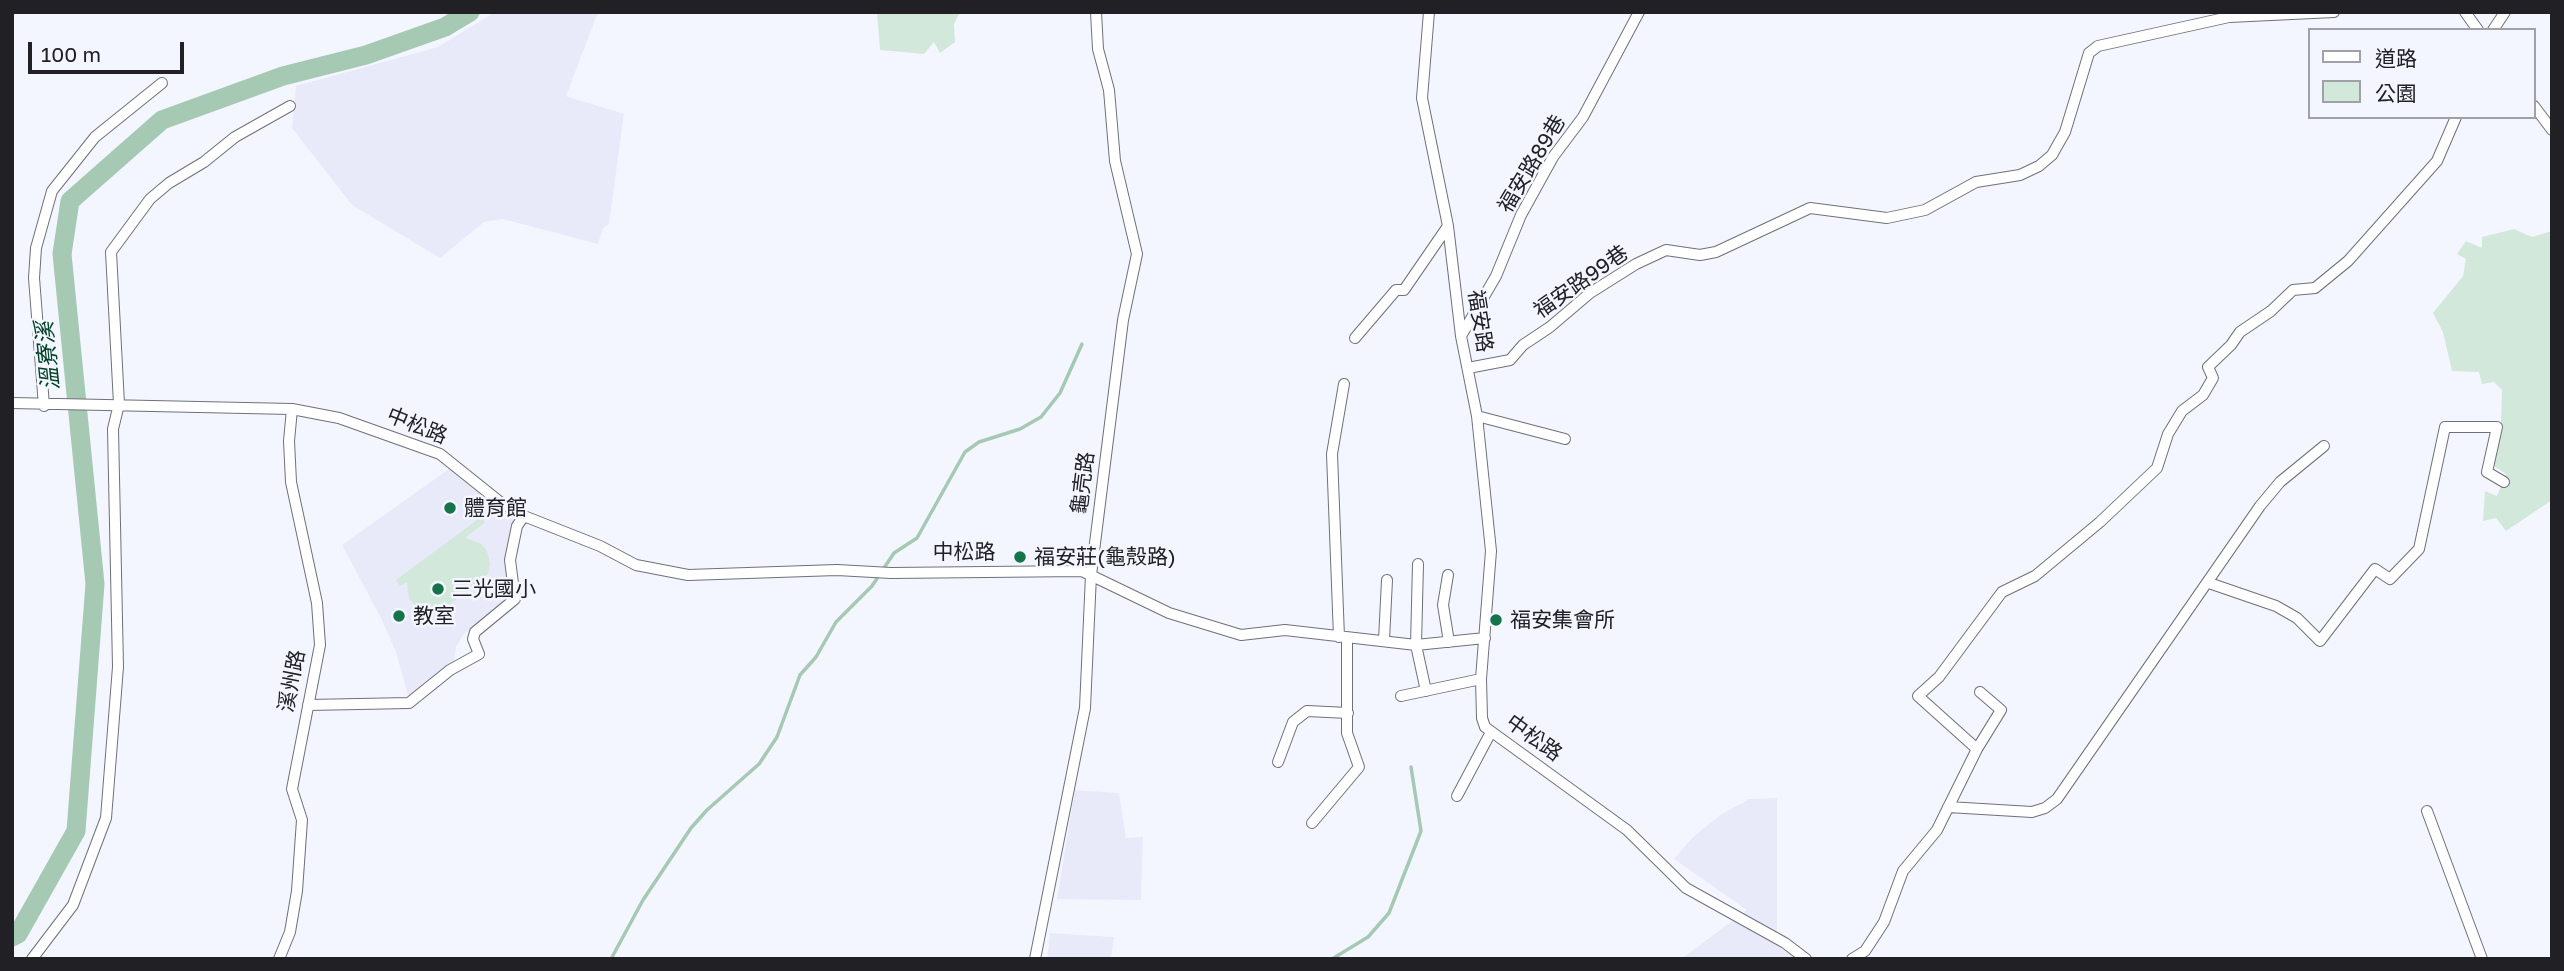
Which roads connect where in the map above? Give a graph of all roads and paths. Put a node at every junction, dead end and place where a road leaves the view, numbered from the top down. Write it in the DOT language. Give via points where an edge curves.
graph roads {
  1 [pos="1096,12"];
  2 [pos="1429,12"];
  3 [pos="1639,12"];
  4 [pos="2334,12"];
  5 [pos="2465,12"];
  6 [pos="2505,12"];
  7 [pos="2477,28"];
  8 [pos="2494,28"];
  9 [pos="162,83"];
  10 [pos="290,106"];
  11 [pos="2536,109"];
  12 [pos="2455,119"];
  13 [pos="2552,130"];
  14 [pos="1448,226"];
  15 [pos="1461,336"];
  16 [pos="1355,338"];
  17 [pos="1468,368"];
  18 [pos="1344,384"];
  19 [pos="12,403"];
  20 [pos="119,404"];
  21 [pos="44,406"];
  22 [pos="292,409"];
  23 [pos="1477,416"];
  24 [pos="1565,439"];
  25 [pos="2324,446"];
  26 [pos="2504,482"];
  27 [pos="524,516"];
  28 [pos="1418,564"];
  29 [pos="1091,575"];
  30 [pos="1448,575"];
  31 [pos="1387,580"];
  32 [pos="2209,583"];
  33 [pos="1343,638"];
  34 [pos="1485,638"];
  35 [pos="1384,640"];
  36 [pos="1449,642"];
  37 [pos="1416,645"];
  38 [pos="1481,679"];
  39 [pos="1426,691"];
  40 [pos="1979,692"];
  41 [pos="1401,696"];
  42 [pos="308,705"];
  43 [pos="1348,713"];
  44 [pos="1491,732"];
  45 [pos="1977,749"];
  46 [pos="1278,762"];
  47 [pos="1457,796"];
  48 [pos="1948,807"];
  49 [pos="2427,811"];
  50 [pos="1312,823"];
  51 [pos="32,959"];
  52 [pos="279,959"];
  53 [pos="1035,959"];
  54 [pos="1806,959"];
  55 [pos="1852,959"];
  56 [pos="2482,959"];
  1 -- 29 [label="street, 龜壳路" via="1115,161 1137,254 1121,331"];
  2 -- 14 [label="street, 福安路" via="1422,98"];
  3 -- 15 [label="street, 福安路89巷" via="1583,117 1553,157 1521,215 1496,276"];
  4 -- 17 [label="street, 福安路99巷" via="2229,17 2098,46 2089,53 2065,132 2052,155 2039,166 2020,175 1976,182 1925,210 1887,218 1810,208 1716,252 1700,255 1666,250 1590,293 1510,360"];
  5 -- 7 [label="street"];
  6 -- 8 [label="street"];
  9 -- 21 [label="street" via="95,137 52,191 36,248 34,278"];
  10 -- 20 [label="street" via="169,183 150,199 111,252"];
  11 -- 13 [label="street"];
  12 -- 45 [label="street" via="2437,161 2348,261 2315,288 2293,290 2240,332 2208,367 2213,378 2203,395 2182,411 2168,434 2158,468 2035,576 2002,592 1939,677 1918,696"];
  14 -- 15 [label="street, 福安路"];
  14 -- 16 [label="street" via="1404,290 1396,290"];
  15 -- 17 [label="street, 福安路"];
  17 -- 23 [label="street, 福安路"];
  18 -- 33 [label="street" via="1332,454"];
  19 -- 21 [label="street"];
  20 -- 21 [label="street, 中松路"];
  20 -- 22 [label="street, 中松路"];
  20 -- 51 [label="street" via="113,429 118,667 106,818 74,905"];
  22 -- 27 [label="street, 中松路" via="339,418 440,454"];
  22 -- 42 [label="street, 溪州路" via="291,482 317,603 320,645"];
  23 -- 24 [label="street"];
  23 -- 34 [label="street, 福安路" via="1491,551"];
  25 -- 32 [label="street" via="2280,482"];
  26 -- 32 [label="street" via="2487,472 2497,427 2445,428 2419,549 2390,579 2375,569 2320,641 2297,618 2276,606"];
  27 -- 29 [label="street, 中松路" via="636,565 688,575 836,570 1056,570"];
  27 -- 42 [label="street" via="517,526 510,560 516,599 475,632 479,654 450,670 409,703"];
  28 -- 37 [label="street"];
  29 -- 33 [label="street, 中松路" via="1170,613 1241,635 1285,630"];
  29 -- 53 [label="street, 龜壳路" via="1085,708"];
  30 -- 36 [label="street" via="1443,605"];
  31 -- 35 [label="street"];
  32 -- 48 [label="street" via="2057,799 2032,813"];
  33 -- 35 [label="street, 中松路"];
  33 -- 43 [label="street"];
  34 -- 36 [label="street, 中松路"];
  34 -- 38 [label="street, 中松路"];
  35 -- 37 [label="street, 中松路"];
  36 -- 37 [label="street, 中松路"];
  37 -- 39 [label="street"];
  38 -- 39 [label="street"];
  38 -- 44 [label="street, 中松路" via="1482,718"];
  39 -- 41 [label="street"];
  40 -- 45 [label="street" via="2001,710"];
  42 -- 52 [label="street, 溪州路" via="292,789 302,820 298,891"];
  43 -- 46 [label="street" via="1307,711 1293,722"];
  43 -- 50 [label="street" via="1347,733 1359,767"];
  44 -- 47 [label="street"];
  44 -- 54 [label="street, 中松路" via="1628,830 1686,888"];
  45 -- 48 [label="street"];
  48 -- 55 [label="street" via="1937,830 1903,871 1884,922 1865,951"];
  49 -- 56 [label="street"];
}
